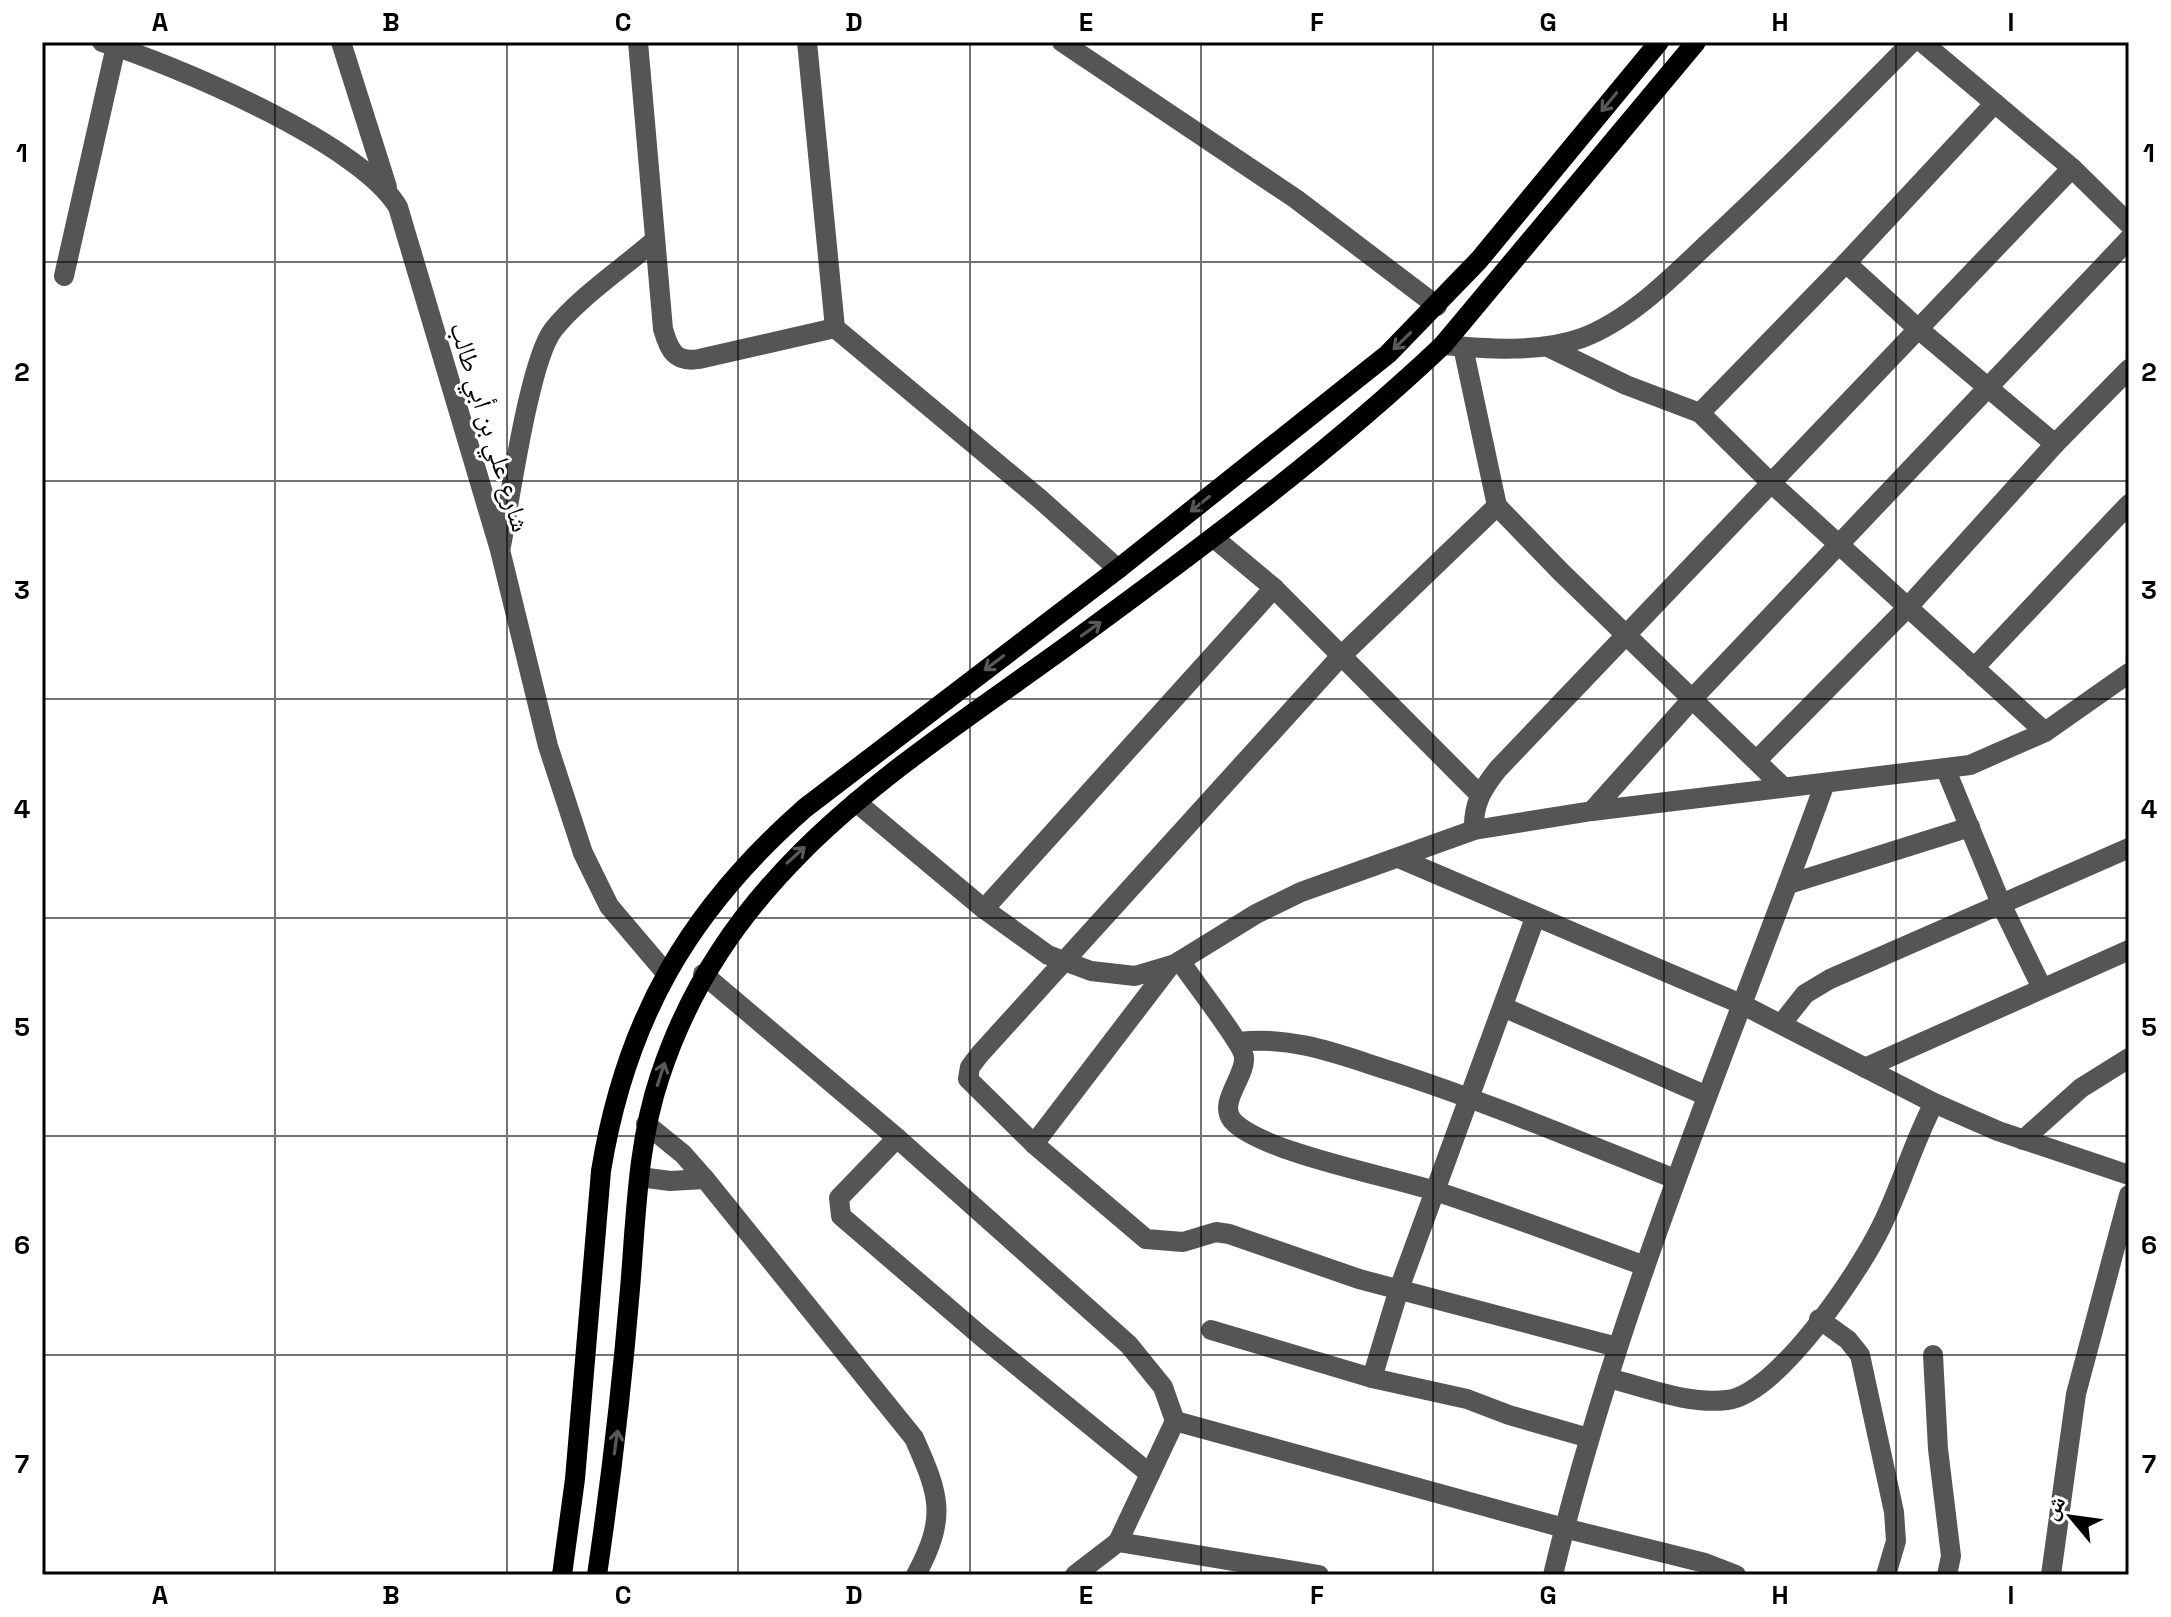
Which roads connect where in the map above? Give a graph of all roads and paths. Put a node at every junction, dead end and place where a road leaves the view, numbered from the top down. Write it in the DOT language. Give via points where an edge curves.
graph roads {
  1 [pos="341,42"];
  2 [pos="638,42"];
  3 [pos="807,42"];
  4 [pos="1062,42"];
  5 [pos="1659,42"];
  6 [pos="1696,42"];
  7 [pos="1912,42"];
  8 [pos="1922,42"];
  9 [pos="109,44"];
  10 [pos="1995,103"];
  11 [pos="2072,168"];
  12 [pos="388,191"];
  13 [pos="2129,224"];
  14 [pos="2129,239"];
  15 [pos="655,240"];
  16 [pos="1846,263"];
  17 [pos="64,276"];
  18 [pos="1437,306"];
  19 [pos="1916,327"];
  20 [pos="835,328"];
  21 [pos="1453,346"];
  22 [pos="1548,347"];
  23 [pos="2129,369"];
  24 [pos="1987,388"];
  25 [pos="1700,413"];
  26 [pos="2055,444"];
  27 [pos="1769,481"];
  28 [pos="2129,504"];
  29 [pos="1497,506"];
  30 [pos="1214,538"];
  31 [pos="1839,544"];
  32 [pos="500,550"];
  33 [pos="1118,569"];
  34 [pos="1274,588"];
  35 [pos="1908,607"];
  36 [pos="1627,634"];
  37 [pos="1341,656"];
  38 [pos="1974,668"];
  39 [pos="2127,679"];
  40 [pos="1693,698"];
  41 [pos="2045,732"];
  42 [pos="1757,760"];
  43 [pos="1946,770"];
  44 [pos="1825,783"];
  45 [pos="1783,787"];
  46 [pos="1479,794"];
  47 [pos="856,802"];
  48 [pos="1592,811"];
  49 [pos="1970,827"];
  50 [pos="1474,830"];
  51 [pos="2129,848"];
  52 [pos="1401,859"];
  53 [pos="1789,884"];
  54 [pos="2002,906"];
  55 [pos="984,909"];
  56 [pos="1535,918"];
  57 [pos="2129,950"];
  58 [pos="1064,964"];
  59 [pos="1175,964"];
  60 [pos="665,972"];
  61 [pos="703,974"];
  62 [pos="2042,988"];
  63 [pos="1741,1004"];
  64 [pos="1503,1007"];
  65 [pos="1782,1023"];
  66 [pos="1239,1042"];
  67 [pos="2129,1058"];
  68 [pos="1865,1068"];
  69 [pos="1707,1096"];
  70 [pos="1472,1098"];
  71 [pos="1934,1103"];
  72 [pos="646,1124"];
  73 [pos="897,1138"];
  74 [pos="2023,1140"];
  75 [pos="1034,1144"];
  76 [pos="2129,1175"];
  77 [pos="640,1177"];
  78 [pos="705,1179"];
  79 [pos="1675,1179"];
  80 [pos="1437,1192"];
  81 [pos="2129,1195"];
  82 [pos="1645,1266"];
  83 [pos="1399,1289"];
  84 [pos="1819,1319"];
  85 [pos="1211,1330"];
  86 [pos="1617,1347"];
  87 [pos="1933,1355"];
  88 [pos="1372,1378"];
  89 [pos="1608,1378"];
  90 [pos="1175,1421"];
  91 [pos="1589,1438"];
  92 [pos="1150,1474"];
  93 [pos="575,1479"];
  94 [pos="611,1480"];
  95 [pos="1564,1528"];
  96 [pos="1118,1542"];
  97 [pos="562,1575"];
  98 [pos="597,1575"];
  99 [pos="916,1575"];
  100 [pos="1075,1575"];
  101 [pos="1318,1575"];
  102 [pos="1553,1575"];
  103 [pos="1736,1575"];
  104 [pos="1886,1575"];
  105 [pos="1947,1575"];
  106 [pos="2051,1575"];
  1 -- 12 [label="street"];
  2 -- 15 [label="street"];
  3 -- 20 [label="street"];
  4 -- 18 [label="street" via="1296,199"];
  5 -- 18 [label="main road, one-way"];
  6 -- 21 [label="main road"];
  7 -- 22 [label="street" via="1779,178 1674,275 1607,326"];
  8 -- 10 [label="street"];
  9 -- 12 [label="street, شارع علي بن أبي طالب" via="310,134 359,164"];
  9 -- 17 [label="street"];
  10 -- 11 [label="street"];
  10 -- 16 [label="street"];
  11 -- 13 [label="street"];
  11 -- 19 [label="street"];
  12 -- 32 [label="street, شارع علي بن أبي طالب" via="398,207"];
  14 -- 24 [label="street"];
  15 -- 20 [label="street" via="663,329 668,346 682,361"];
  15 -- 32 [label="street" via="569,313 546,341"];
  16 -- 19 [label="street"];
  16 -- 25 [label="street"];
  18 -- 33 [label="main road, one-way" via="1388,354"];
  19 -- 24 [label="street"];
  19 -- 27 [label="street"];
  20 -- 33 [label="street"];
  21 -- 22 [label="street"];
  21 -- 29 [label="street"];
  21 -- 30 [label="main road"];
  22 -- 25 [label="street"];
  23 -- 26 [label="street"];
  24 -- 26 [label="street"];
  24 -- 31 [label="street"];
  25 -- 27 [label="street"];
  26 -- 35 [label="street"];
  27 -- 31 [label="street"];
  27 -- 36 [label="street"];
  28 -- 38 [label="street"];
  29 -- 36 [label="street"];
  29 -- 37 [label="street"];
  30 -- 34 [label="street"];
  47 -- 30 [label="main road, one-way"];
  31 -- 35 [label="street"];
  31 -- 40 [label="street"];
  32 -- 60 [label="street, شارع علي بن أبي طالب" via="548,746 587,864 609,906"];
  33 -- 60 [label="main road, one-way" via="765,843 694,927"];
  34 -- 37 [label="street"];
  34 -- 55 [label="street"];
  35 -- 38 [label="street"];
  35 -- 42 [label="street"];
  36 -- 40 [label="street"];
  36 -- 46 [label="street"];
  37 -- 46 [label="street"];
  37 -- 58 [label="street"];
  38 -- 41 [label="street"];
  39 -- 41 [label="street"];
  40 -- 42 [label="street"];
  40 -- 48 [label="street"];
  41 -- 43 [label="street" via="1998,755"];
  42 -- 45 [label="street"];
  43 -- 44 [label="street"];
  43 -- 49 [label="street"];
  44 -- 45 [label="street"];
  44 -- 53 [label="street"];
  45 -- 48 [label="street"];
  46 -- 50 [label="street"];
  47 -- 55 [label="street"];
  61 -- 47 [label="main road, one-way" via="784,866"];
  48 -- 50 [label="street"];
  49 -- 53 [label="street"];
  49 -- 54 [label="street"];
  50 -- 52 [label="street"];
  51 -- 54 [label="street"];
  52 -- 56 [label="street"];
  52 -- 59 [label="street" via="1301,892"];
  53 -- 63 [label="street"];
  54 -- 62 [label="street"];
  54 -- 65 [label="street" via="1830,979 1805,994"];
  55 -- 58 [label="street"];
  56 -- 63 [label="street"];
  56 -- 64 [label="street"];
  57 -- 62 [label="street"];
  58 -- 59 [label="street" via="1113,976 1135,976"];
  58 -- 75 [label="street" via="967,1073"];
  59 -- 66 [label="street"];
  59 -- 75 [label="street"];
  60 -- 93 [label="main road" via="626,1062 609,1123"];
  72 -- 61 [label="main road, one-way" via="674,1034"];
  61 -- 73 [label="street"];
  62 -- 68 [label="street"];
  63 -- 65 [label="street"];
  63 -- 69 [label="street"];
  64 -- 69 [label="street"];
  64 -- 70 [label="street"];
  65 -- 68 [label="street"];
  66 -- 70 [label="street" via="1284,1040"];
  66 -- 80 [label="street" via="1245,1062 1228,1107 1244,1130"];
  67 -- 74 [label="street" via="2081,1088"];
  68 -- 71 [label="street"];
  69 -- 79 [label="street"];
  70 -- 79 [label="street"];
  70 -- 80 [label="street"];
  71 -- 74 [label="street"];
  71 -- 84 [label="street" via="1873,1243"];
  72 -- 77 [label="main road"];
  72 -- 78 [label="street"];
  73 -- 90 [label="street" via="1129,1345 1163,1387"];
  73 -- 92 [label="street" via="839,1198 841,1216"];
  74 -- 76 [label="street"];
  75 -- 83 [label="street" via="1146,1239 1183,1242 1216,1232 1229,1234"];
  77 -- 78 [label="street"];
  94 -- 77 [label="main road, one-way"];
  78 -- 99 [label="street" via="914,1438 935,1486 937,1523"];
  79 -- 82 [label="street"];
  80 -- 82 [label="street"];
  80 -- 83 [label="street"];
  81 -- 106 [label="street" via="2076,1394"];
  82 -- 86 [label="street"];
  83 -- 86 [label="street"];
  83 -- 88 [label="street"];
  84 -- 89 [label="street" via="1778,1372 1730,1400 1703,1401"];
  84 -- 104 [label="street" via="1860,1355 1894,1512 1896,1541"];
  85 -- 88 [label="street"];
  86 -- 89 [label="street"];
  87 -- 105 [label="street" via="1951,1556"];
  88 -- 91 [label="street" via="1467,1399"];
  89 -- 91 [label="street"];
  90 -- 92 [label="street"];
  90 -- 95 [label="street"];
  91 -- 95 [label="street"];
  92 -- 96 [label="street"];
  93 -- 94 [label="main road"];
  93 -- 97 [label="main road"];
  94 -- 98 [label="main road"];
  95 -- 102 [label="street"];
  95 -- 103 [label="street"];
  96 -- 100 [label="street"];
  96 -- 101 [label="street"];
}
